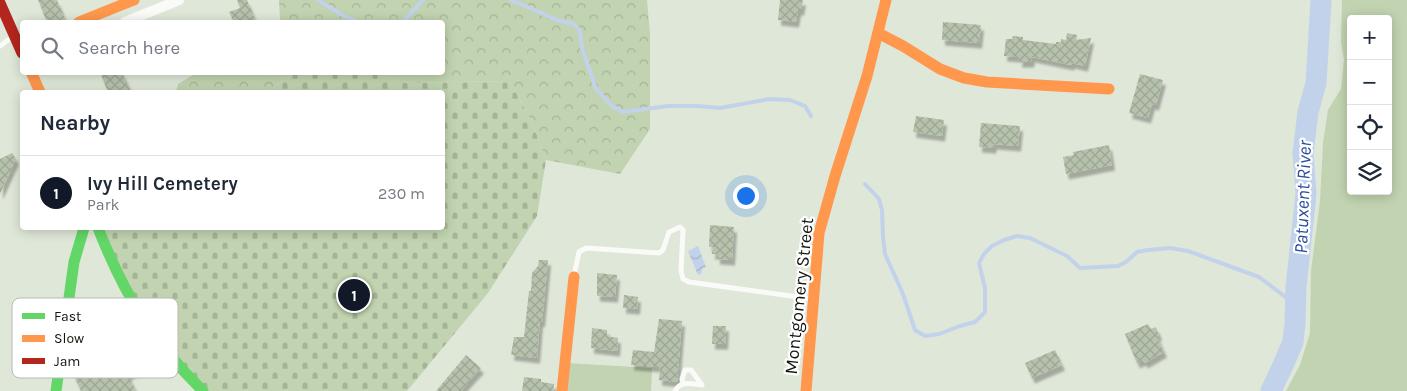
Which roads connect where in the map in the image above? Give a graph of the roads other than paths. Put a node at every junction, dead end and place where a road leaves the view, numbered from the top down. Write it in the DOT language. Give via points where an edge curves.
graph roads {
  1 [pos="134,0"];
  2 [pos="179,0"];
  3 [pos="886,0"];
  4 [pos="0,4"];
  5 [pos="84,20"];
  6 [pos="130,20"];
  7 [pos="878,33"];
  8 [pos="15,35"];
  9 [pos="20,44"];
  10 [pos="0,46"];
  11 [pos="32,75"];
  12 [pos="1108,89"];
  13 [pos="39,90"];
  14 [pos="83,230"];
  15 [pos="99,230"];
  16 [pos="574,277"];
  17 [pos="69,298"];
  18 [pos="130,298"];
  19 [pos="814,299"];
  20 [pos="178,366"];
  21 [pos="58,378"];
  22 [pos="683,383"];
  23 [pos="56,391"];
  24 [pos="204,391"];
  25 [pos="562,391"];
  26 [pos="675,391"];
  27 [pos="806,391"];
  1 -- 5 [label="street"];
  2 -- 6 [label="street"];
  3 -- 7 [label="street, Montgomery Street"];
  4 -- 8 [label="street"];
  7 -- 12 [label="street" via="940,69 964,78"];
  7 -- 19 [label="street, Montgomery Street" via="819,233"];
  8 -- 9 [label="street"];
  8 -- 10 [label="lane"];
  11 -- 13 [label="street"];
  14 -- 17 [label="street" via="74,262"];
  15 -- 18 [label="street"];
  16 -- 19 [label="lane" via="579,252 586,248 659,253 669,232 680,227 683,230 683,280"];
  16 -- 25 [label="street"];
  19 -- 27 [label="street, Montgomery Street"];
  20 -- 24 [label="street"];
  21 -- 23 [label="street"];
  22 -- 26 [label="lane"];
}
